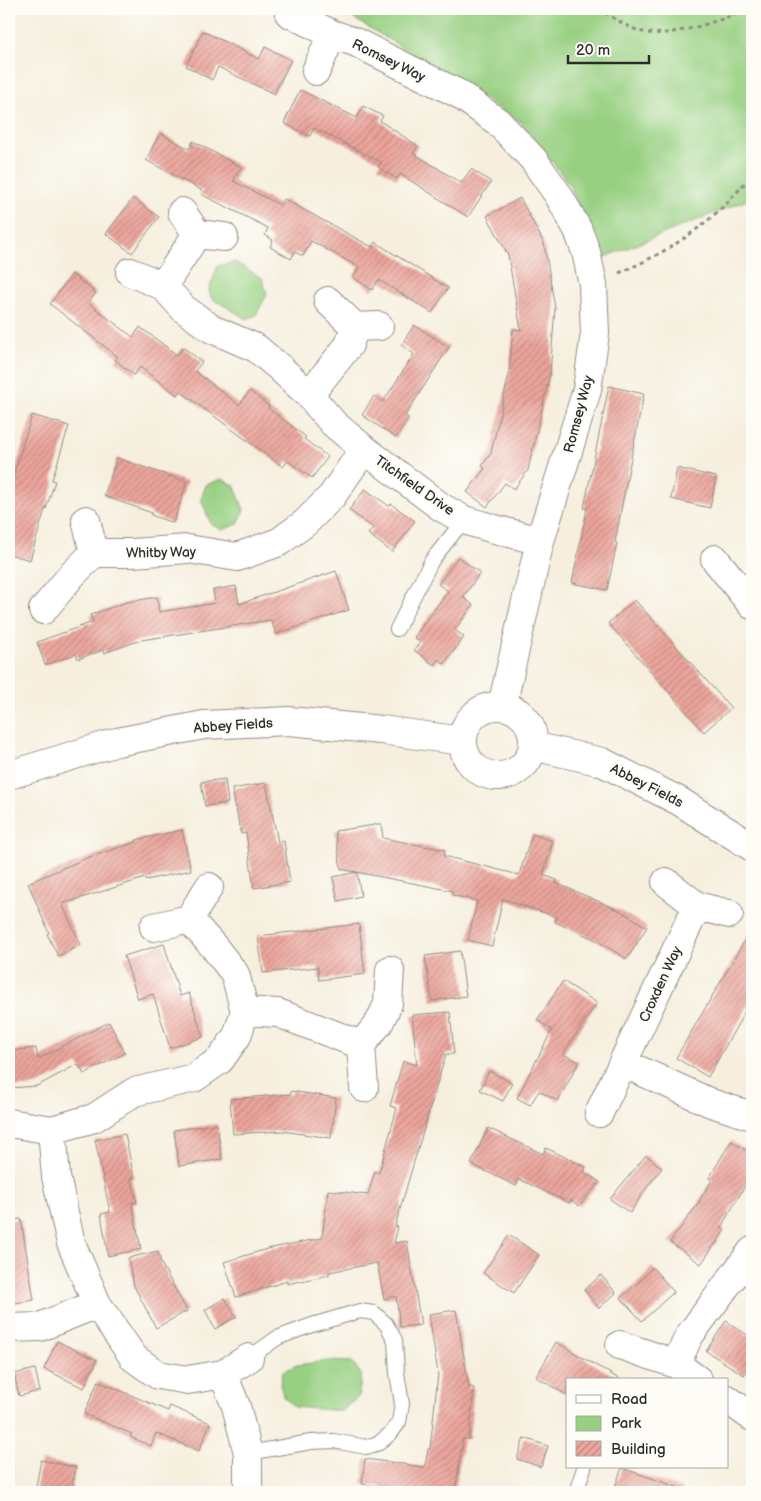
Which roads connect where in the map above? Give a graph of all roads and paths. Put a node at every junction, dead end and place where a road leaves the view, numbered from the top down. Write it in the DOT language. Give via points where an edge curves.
graph roads {
  1 [pos="598,9"];
  2 [pos="752,9"];
  3 [pos="289,13"];
  4 [pos="332,34"];
  5 [pos="316,71"];
  6 [pos="752,174"];
  7 [pos="182,212"];
  8 [pos="130,272"];
  9 [pos="593,284"];
  10 [pos="163,286"];
  11 [pos="328,301"];
  12 [pos="309,395"];
  13 [pos="364,449"];
  14 [pos="86,520"];
  15 [pos="464,520"];
  16 [pos="540,541"];
  17 [pos="94,553"];
  18 [pos="715,559"];
  19 [pos="752,605"];
  20 [pos="43,610"];
  21 [pos="397,629"];
  22 [pos="502,706"];
  23 [pos="463,741"];
  24 [pos="533,746"];
  25 [pos="9,776"];
  26 [pos="752,847"];
  27 [pos="666,882"];
  28 [pos="210,887"];
  29 [pos="697,906"];
  30 [pos="729,914"];
  31 [pos="189,919"];
  32 [pos="154,927"];
  33 [pos="390,970"];
  34 [pos="245,1011"];
  35 [pos="361,1045"];
  36 [pos="623,1063"];
  37 [pos="364,1088"];
  38 [pos="599,1113"];
  39 [pos="752,1116"];
  40 [pos="9,1123"];
  41 [pos="52,1130"];
  42 [pos="752,1251"];
  43 [pos="97,1304"];
  44 [pos="9,1328"];
  45 [pos="620,1344"];
  46 [pos="250,1358"];
  47 [pos="676,1364"];
  48 [pos="223,1374"];
  49 [pos="695,1378"];
  50 [pos="728,1401"];
  51 [pos="752,1417"];
  52 [pos="248,1453"];
  53 [pos="584,1468"];
  54 [pos="248,1492"];
  55 [pos="576,1492"];
  1 -- 2 [label="path" via="642,32 669,33"];
  3 -- 4 [label="street, Romsey Way"];
  4 -- 5 [label="street"];
  4 -- 9 [label="street, Romsey Way" via="355,42 459,94 498,122 533,159 559,196 578,230"];
  6 -- 9 [label="path" via="736,194 692,234 648,261"];
  7 -- 10 [label="street" via="211,236"];
  8 -- 10 [label="street, Titchfield Drive"];
  9 -- 16 [label="street, Romsey Way" via="595,332 587,390"];
  10 -- 12 [label="street, Titchfield Drive" via="184,309 212,329 256,348"];
  11 -- 12 [label="street" via="367,327"];
  12 -- 13 [label="street, Titchfield Drive" via="334,424"];
  13 -- 15 [label="street, Titchfield Drive" via="441,507"];
  13 -- 17 [label="street, Whitby Way" via="332,496 306,523 279,542 237,557 188,549"];
  14 -- 17 [label="street"];
  15 -- 16 [label="street, Titchfield Drive"];
  15 -- 21 [label="lane" via="432,560"];
  16 -- 22 [label="street, Romsey Way"];
  17 -- 20 [label="street"];
  18 -- 19 [label="street"];
  22 -- 23 [label="street" via="490,707 471,720"];
  22 -- 24 [label="street" via="512,709 529,724"];
  23 -- 24 [label="street" via="471,763 485,773 502,776 523,766"];
  23 -- 25 [label="street, Abbey Fields" via="289,721 204,725 116,742"];
  24 -- 26 [label="street, Abbey Fields" via="602,762 679,800"];
  27 -- 29 [label="street"];
  28 -- 31 [label="street"];
  29 -- 30 [label="street"];
  29 -- 36 [label="street, Croxden Way"];
  31 -- 32 [label="street"];
  31 -- 34 [label="street" via="235,974"];
  33 -- 35 [label="street" via="388,1004 379,1023"];
  34 -- 35 [label="street" via="278,1013"];
  34 -- 41 [label="street" via="237,1036 220,1060 194,1078 134,1092 94,1118"];
  35 -- 37 [label="street"];
  36 -- 38 [label="street, Croxden Way"];
  36 -- 39 [label="street" via="711,1103"];
  40 -- 41 [label="street"];
  41 -- 43 [label="street" via="56,1176 71,1243"];
  42 -- 47 [label="street" via="689,1336"];
  43 -- 44 [label="street" via="40,1327"];
  43 -- 48 [label="street" via="134,1358 158,1374 188,1380"];
  45 -- 47 [label="street"];
  46 -- 48 [label="street"];
  46 -- 52 [label="lane" via="277,1338 312,1325 360,1311 374,1313 386,1324 395,1340 402,1404 399,1422 379,1443 366,1447 334,1441 311,1442"];
  47 -- 49 [label="street"];
  48 -- 52 [label="street" via="236,1406"];
  50 -- 51 [label="street"];
  52 -- 54 [label="street"];
  53 -- 55 [label="lane"];
}
